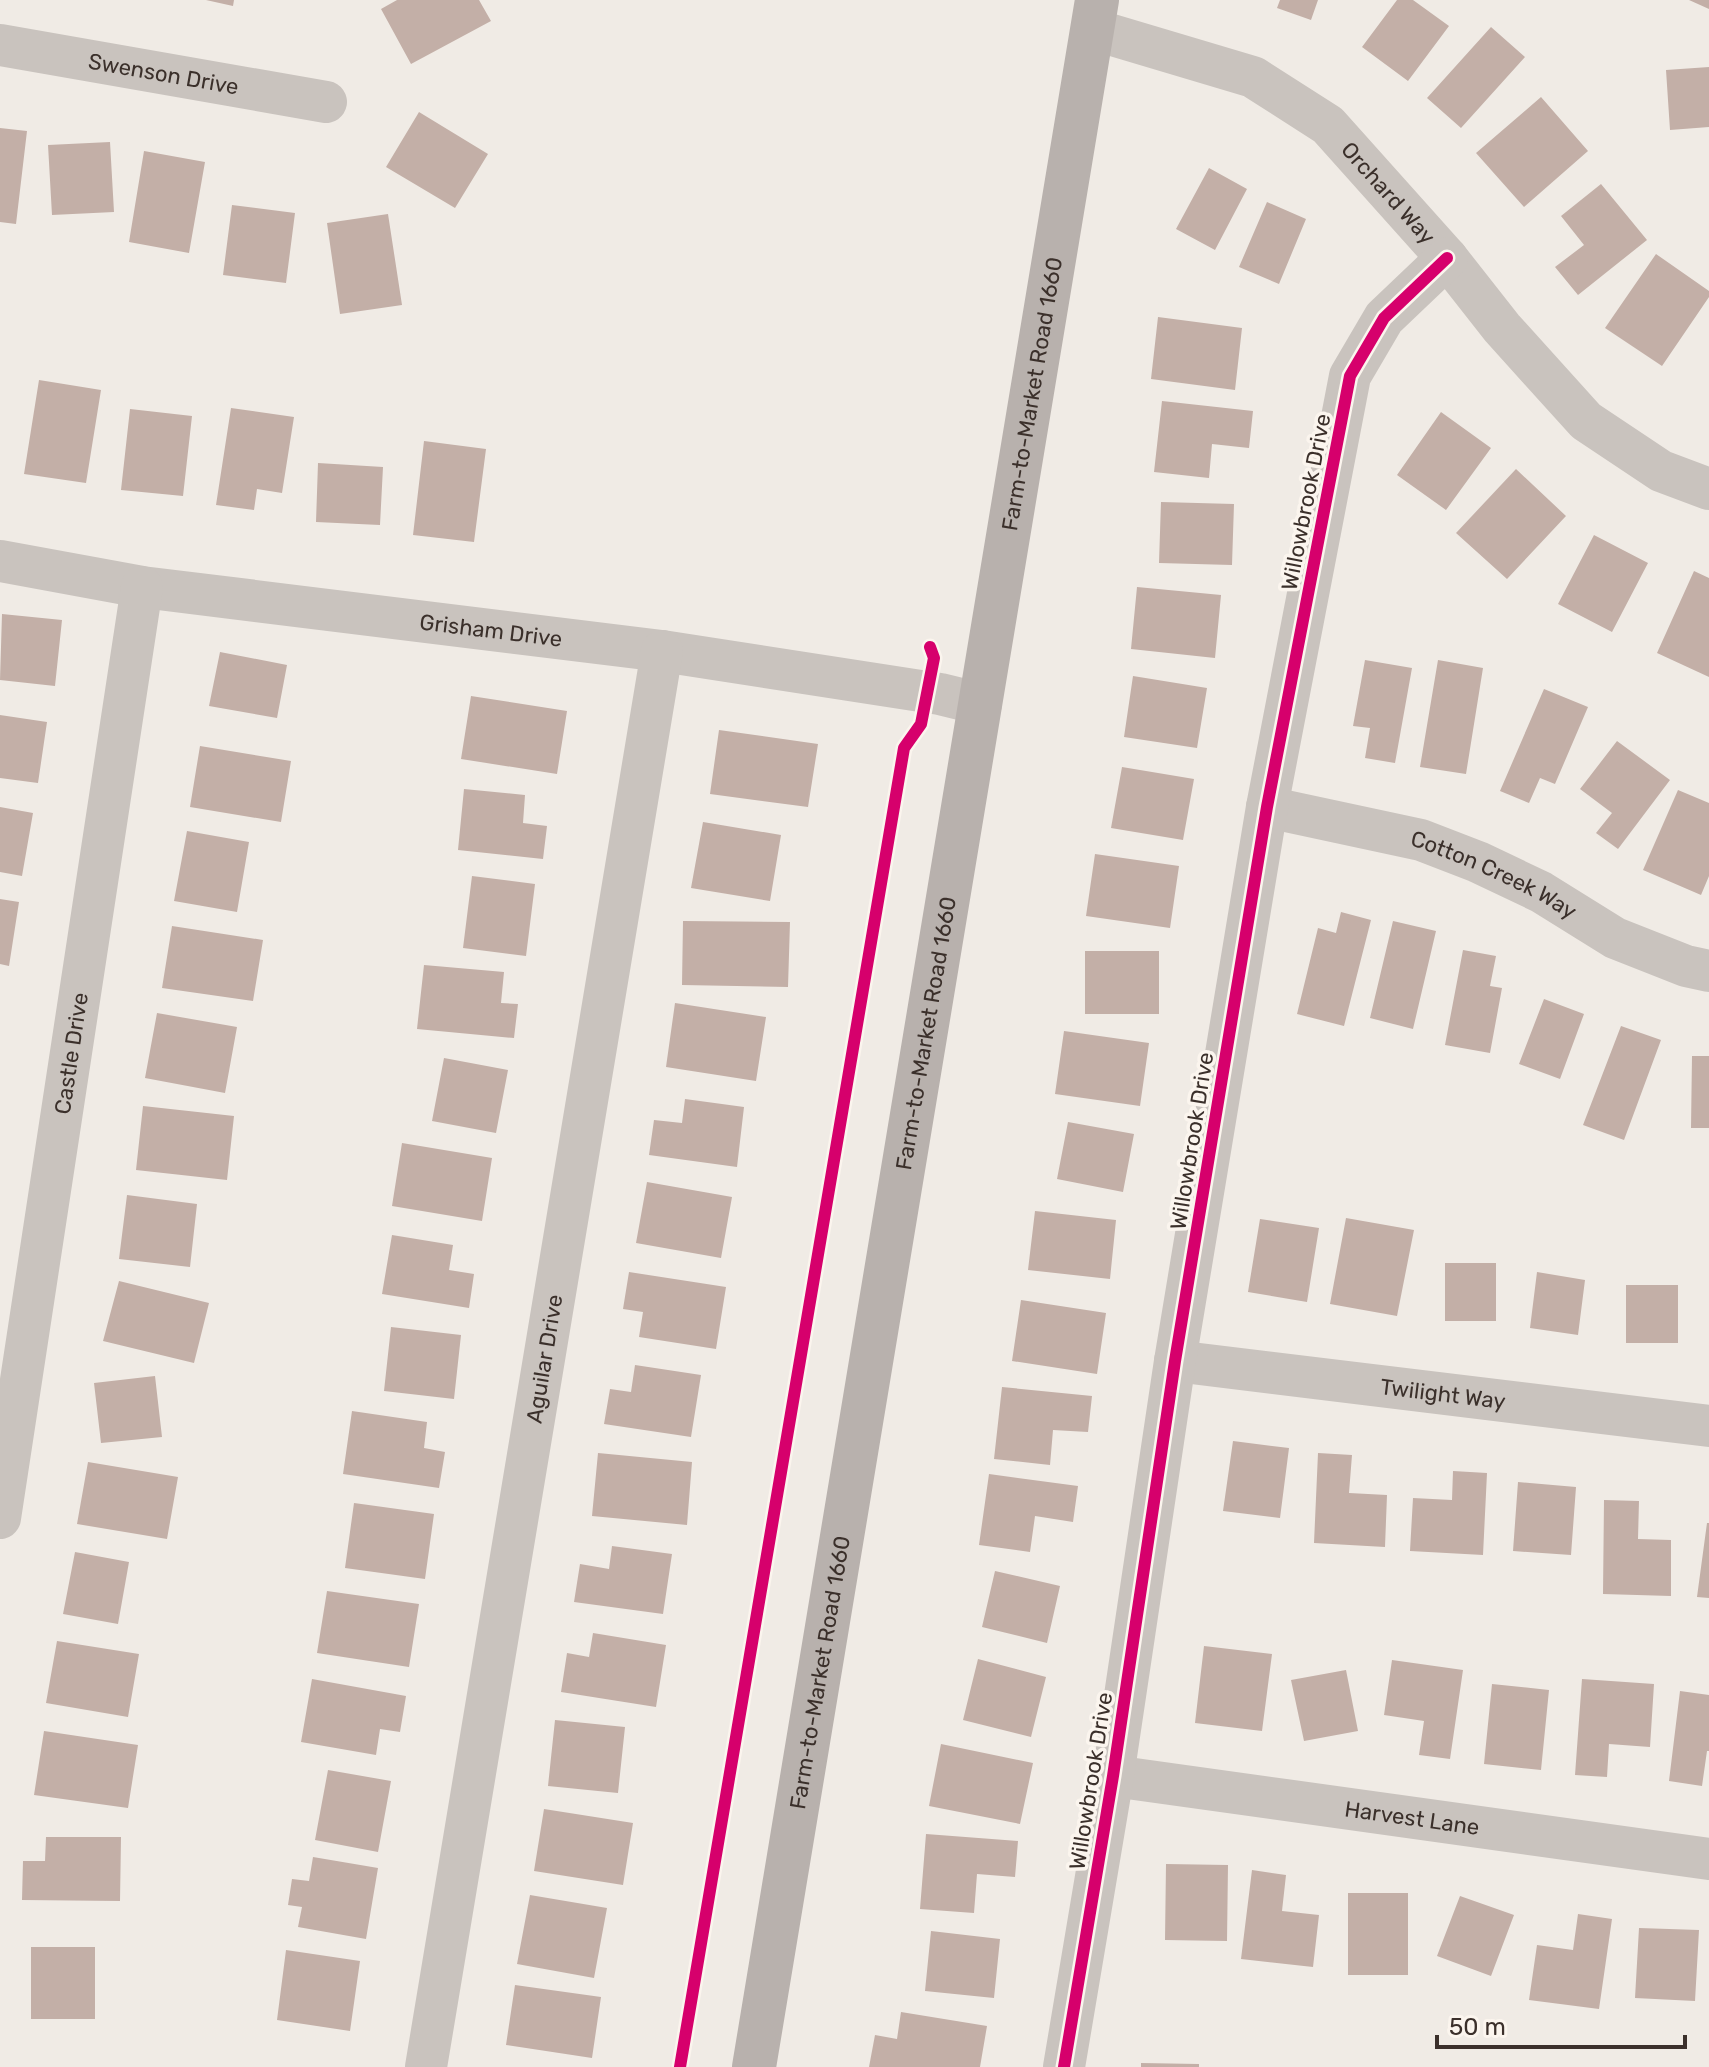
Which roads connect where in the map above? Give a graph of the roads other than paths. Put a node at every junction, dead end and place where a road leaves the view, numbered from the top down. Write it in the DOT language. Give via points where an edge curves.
graph roads {
  1 [pos="1094,14"];
  2 [pos="0,45"];
  3 [pos="326,102"];
  4 [pos="1447,258"];
  5 [pos="1709,489"];
  6 [pos="0,561"];
  7 [pos="142,587"];
  8 [pos="662,651"];
  9 [pos="981,704"];
  10 [pos="1267,807"];
  11 [pos="1709,971"];
  12 [pos="1175,1361"];
  13 [pos="1709,1426"];
  14 [pos="0,1518"];
  15 [pos="1113,1776"];
  16 [pos="1709,1859"];
  17 [pos="426,2067"];
  18 [pos="754,2067"];
  19 [pos="1064,2067"];
  1 -- 4 [label="street, Orchard Way" via="1253,77 1328,125"];
  1 -- 9 [label="main road, Farm-to-Market Road 1660"];
  2 -- 3 [label="street, Swenson Drive"];
  4 -- 5 [label="street, Orchard Way" via="1586,421 1661,471"];
  4 -- 10 [label="street, Willowbrook Drive" via="1384,318 1350,376"];
  6 -- 7 [label="street, Grisham Drive"];
  7 -- 8 [label="street, Grisham Drive"];
  7 -- 14 [label="street, Castle Drive"];
  8 -- 9 [label="street, Grisham Drive"];
  8 -- 17 [label="street, Aguilar Drive"];
  9 -- 18 [label="main road, Farm-to-Market Road 1660"];
  10 -- 11 [label="street, Cotton Creek Way" via="1421,840 1541,892 1615,938"];
  10 -- 12 [label="street, Willowbrook Drive"];
  12 -- 13 [label="street, Twilight Way"];
  12 -- 15 [label="street, Willowbrook Drive"];
  15 -- 16 [label="street, Harvest Lane"];
  15 -- 19 [label="street, Willowbrook Drive"];
}
